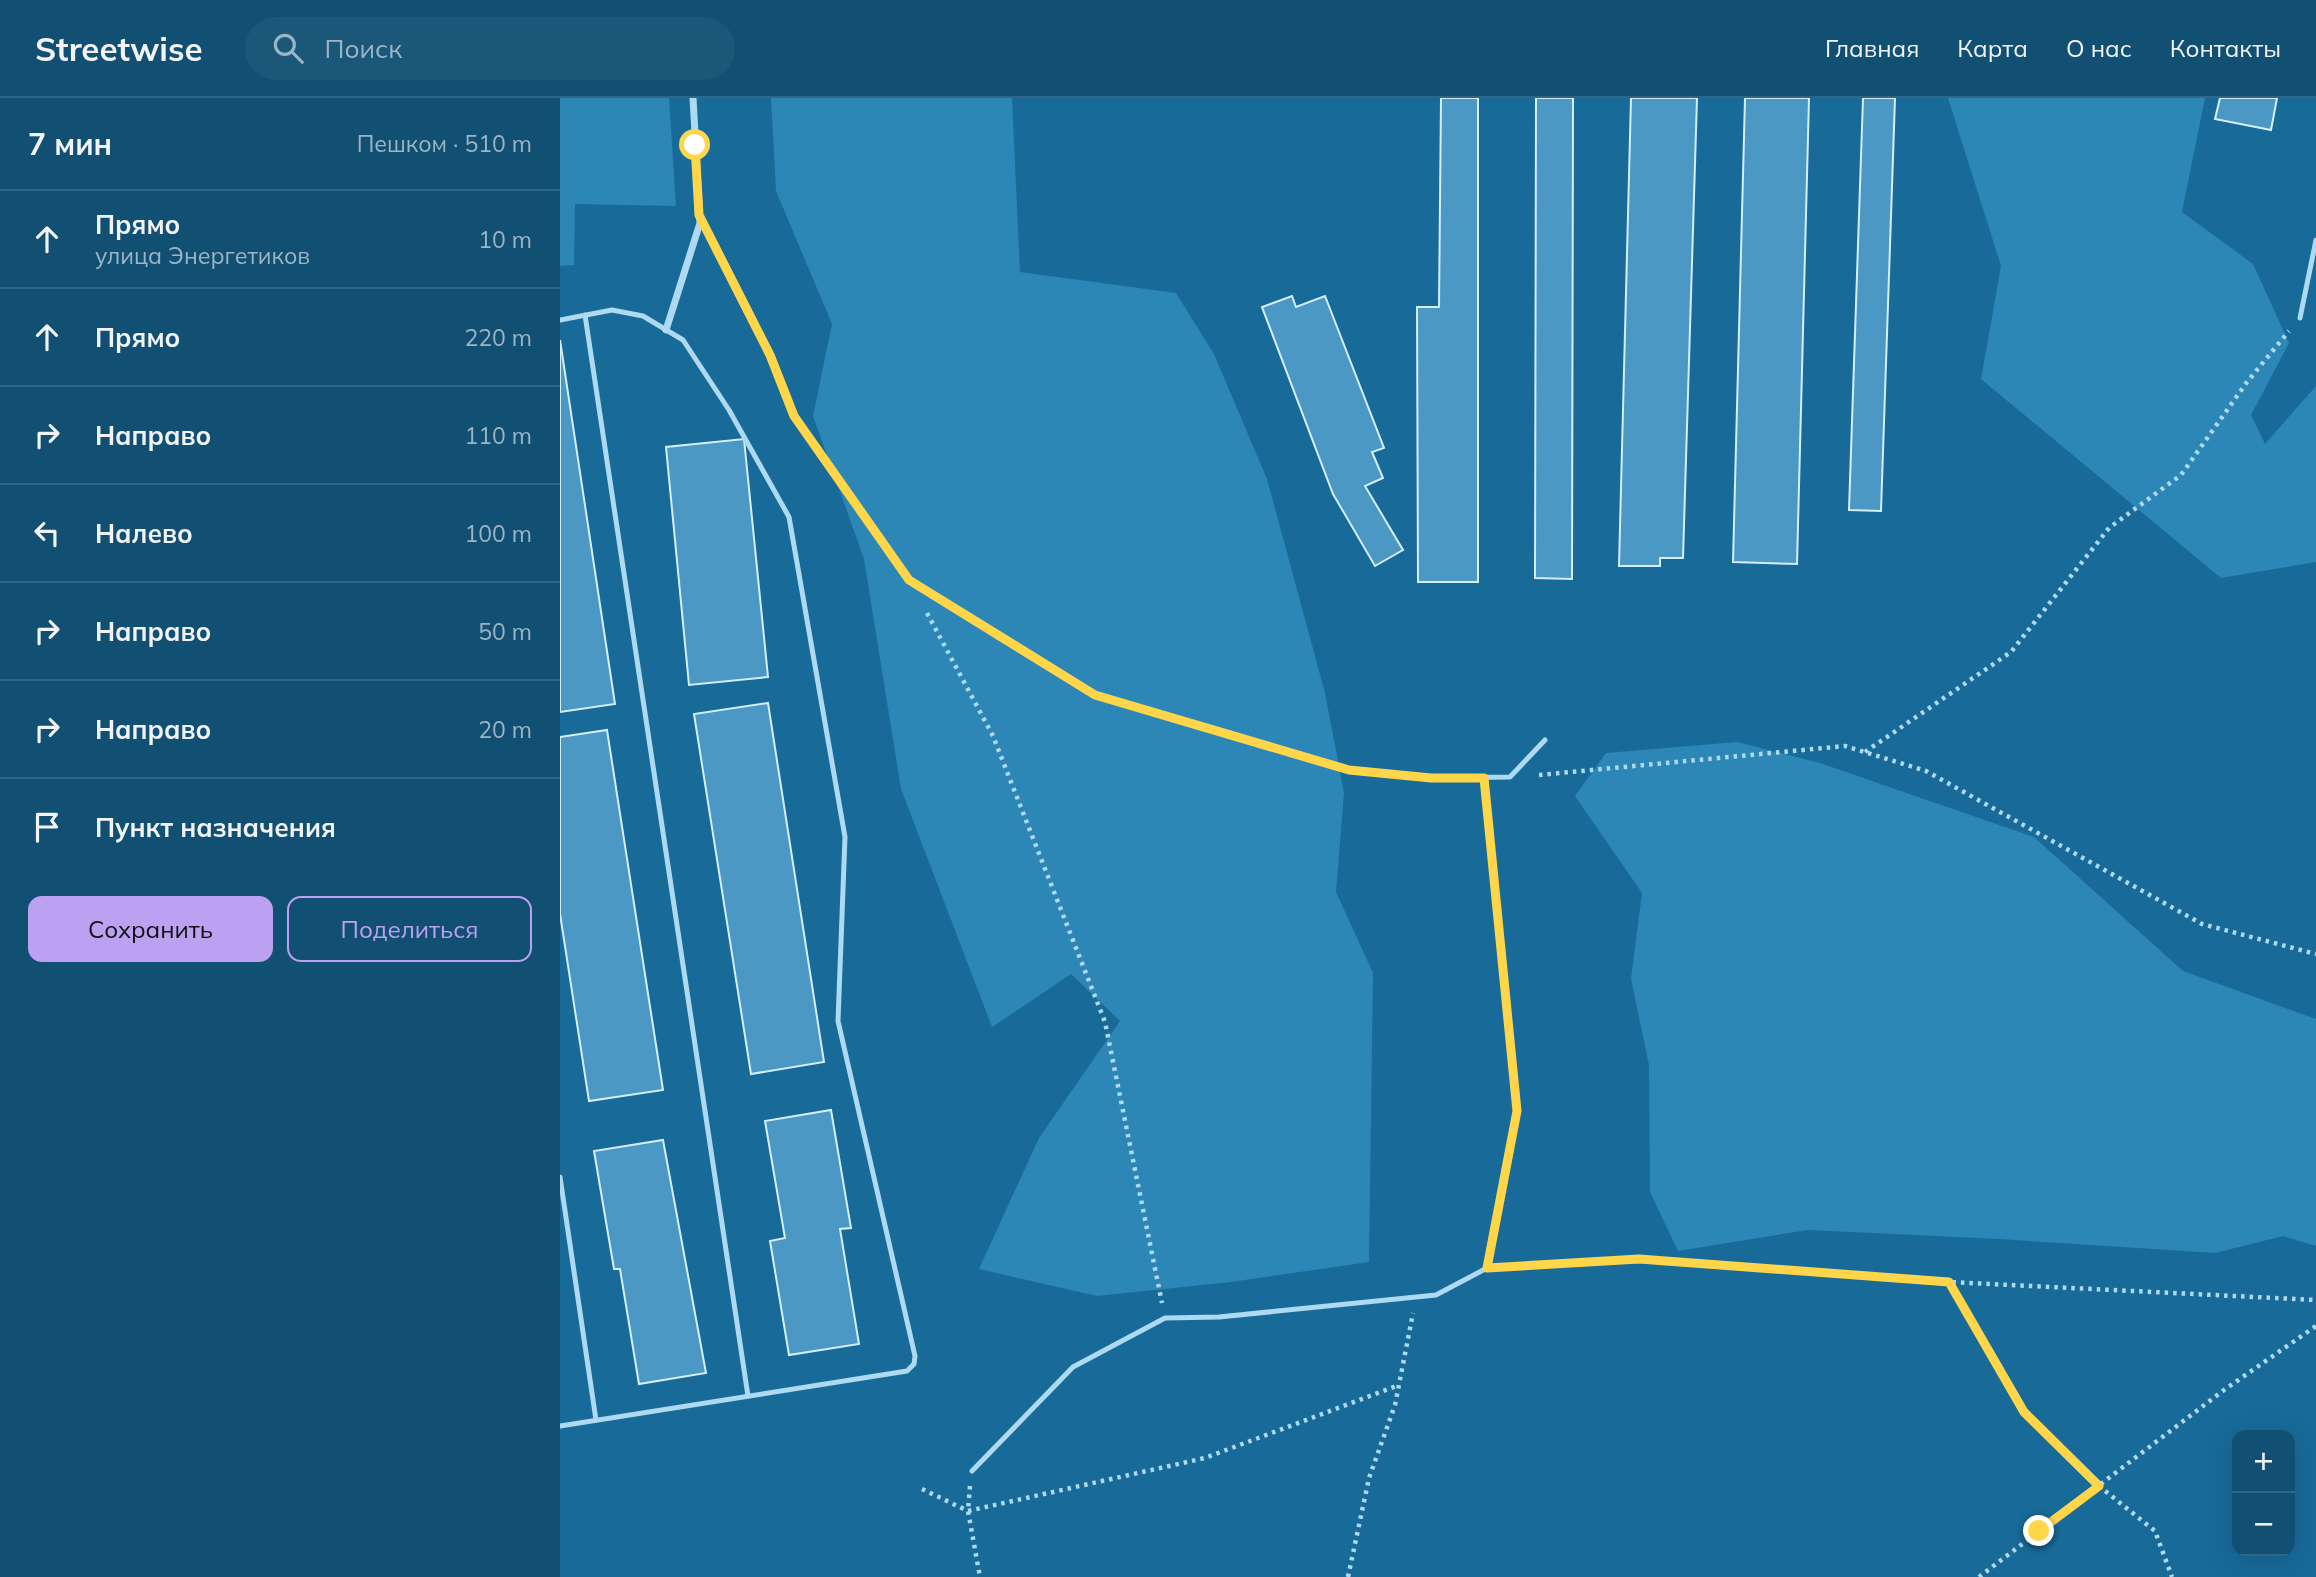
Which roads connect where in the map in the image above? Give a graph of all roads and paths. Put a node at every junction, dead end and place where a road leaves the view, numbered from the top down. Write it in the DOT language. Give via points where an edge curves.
graph roads {
  1 [pos="693,98"];
  2 [pos="699,215"];
  3 [pos="2316,240"];
  4 [pos="585,315"];
  5 [pos="2300,317"];
  6 [pos="560,320"];
  7 [pos="666,330"];
  8 [pos="909,580"];
  9 [pos="1545,740"];
  10 [pos="1865,752"];
  11 [pos="1510,777"];
  12 [pos="1484,778"];
  13 [pos="2316,954"];
  14 [pos="560,1177"];
  15 [pos="1487,1268"];
  16 [pos="1949,1282"];
  17 [pos="1416,1297"];
  18 [pos="2316,1300"];
  19 [pos="1165,1318"];
  20 [pos="2316,1326"];
  21 [pos="1399,1385"];
  22 [pos="748,1396"];
  23 [pos="596,1420"];
  24 [pos="560,1426"];
  25 [pos="972,1471"];
  26 [pos="2099,1486"];
  27 [pos="922,1489"];
  28 [pos="968,1511"];
  29 [pos="980,1577"];
  30 [pos="1348,1577"];
  31 [pos="1979,1577"];
  32 [pos="2172,1577"];
  1 -- 2 [label="street"];
  2 -- 7 [label="street"];
  2 -- 8 [label="lane" via="770,355 794,416"];
  3 -- 5 [label="lane"];
  4 -- 6 [label="lane"];
  4 -- 7 [label="lane" via="611,310 643,316"];
  4 -- 22 [label="lane"];
  5 -- 10 [label="path" via="2181,475 2109,528 2011,652"];
  7 -- 22 [label="lane" via="683,340 789,517 845,837 838,1021 915,1356 907,1371"];
  8 -- 12 [label="lane" via="1095,695 1349,770"];
  8 -- 19 [label="path" via="993,736 1105,1022"];
  9 -- 11 [label="lane"];
  10 -- 11 [label="path" via="1844,746"];
  10 -- 13 [label="path" via="1926,771 2202,924"];
  11 -- 12 [label="lane"];
  12 -- 15 [label="lane" via="1517,1111"];
  14 -- 23 [label="lane"];
  15 -- 16 [label="path" via="1639,1259"];
  15 -- 17 [label="lane" via="1436,1295"];
  16 -- 18 [label="path"];
  16 -- 26 [label="path" via="2024,1412"];
  17 -- 19 [label="lane" via="1219,1317"];
  17 -- 21 [label="path"];
  19 -- 25 [label="lane" via="1073,1367"];
  20 -- 26 [label="path"];
  21 -- 28 [label="path" via="1206,1458"];
  21 -- 30 [label="path" via="1369,1478"];
  22 -- 23 [label="lane"];
  23 -- 24 [label="lane"];
  25 -- 28 [label="path"];
  26 -- 31 [label="path"];
  26 -- 32 [label="path" via="2155,1531"];
  27 -- 28 [label="path"];
  28 -- 29 [label="path"];
}
